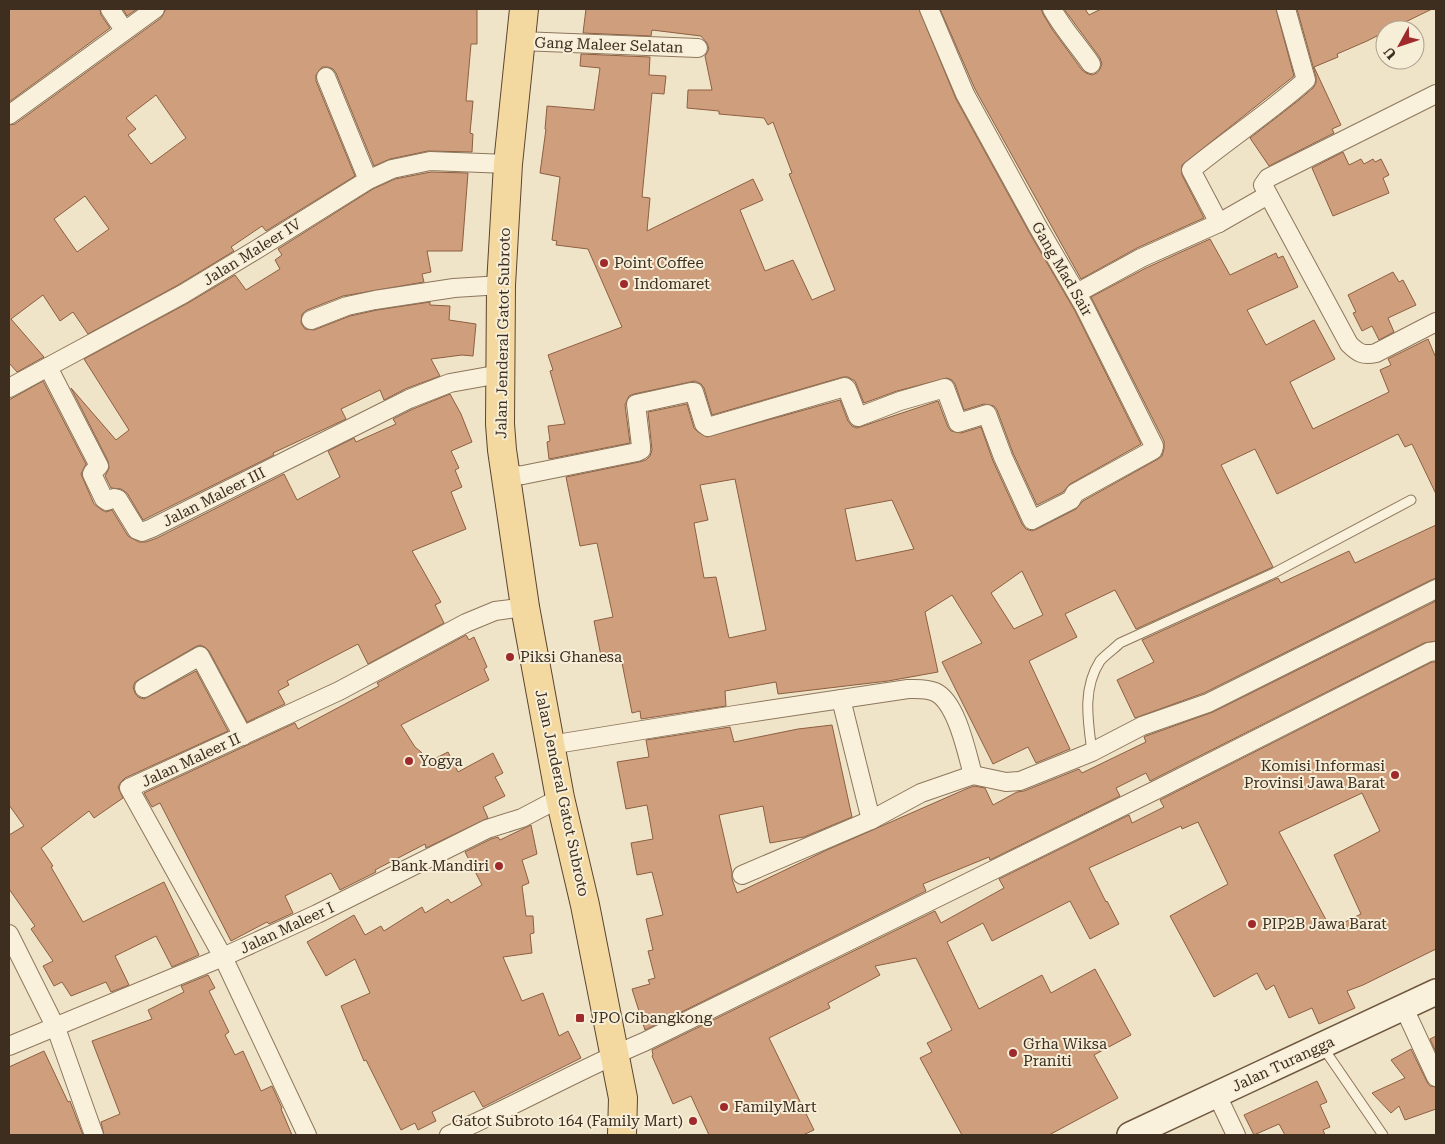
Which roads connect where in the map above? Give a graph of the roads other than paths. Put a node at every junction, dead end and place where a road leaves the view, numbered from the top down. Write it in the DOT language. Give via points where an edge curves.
graph roads {
  1 [pos="110,9"];
  2 [pos="155,9"];
  3 [pos="524,9"];
  4 [pos="929,9"];
  5 [pos="1052,9"];
  6 [pos="1286,9"];
  7 [pos="124,30"];
  8 [pos="520,41"];
  9 [pos="698,48"];
  10 [pos="1091,64"];
  11 [pos="326,77"];
  12 [pos="1436,94"];
  13 [pos="9,115"];
  14 [pos="508,164"];
  15 [pos="368,180"];
  16 [pos="1268,195"];
  17 [pos="1219,223"];
  18 [pos="501,285"];
  19 [pos="1077,293"];
  20 [pos="311,320"];
  21 [pos="1436,322"];
  22 [pos="48,367"];
  23 [pos="500,374"];
  24 [pos="9,388"];
  25 [pos="506,476"];
  26 [pos="1411,500"];
  27 [pos="1436,589"];
  28 [pos="525,607"];
  29 [pos="1436,651"];
  30 [pos="144,688"];
  31 [pos="841,699"];
  32 [pos="243,736"];
  33 [pos="550,745"];
  34 [pos="1092,752"];
  35 [pos="973,775"];
  36 [pos="560,798"];
  37 [pos="872,820"];
  38 [pos="742,875"];
  39 [pos="9,934"];
  40 [pos="223,958"];
  41 [pos="1436,992"];
  42 [pos="1404,1008"];
  43 [pos="56,1028"];
  44 [pos="9,1046"];
  45 [pos="1322,1046"];
  46 [pos="615,1054"];
  47 [pos="1436,1077"];
  48 [pos="1217,1096"];
  49 [pos="623,1098"];
  50 [pos="94,1135"];
  51 [pos="307,1135"];
  52 [pos="449,1135"];
  53 [pos="622,1135"];
  54 [pos="641,1135"];
  55 [pos="1130,1135"];
  56 [pos="1236,1135"];
  57 [pos="1383,1135"];
  1 -- 7 [label="street"];
  2 -- 7 [label="street"];
  3 -- 8 [label="main road, Jalan Jenderal Gatot Subroto"];
  4 -- 19 [label="street, Gang Mad Sair" via="966,94"];
  5 -- 10 [label="street"];
  6 -- 17 [label="street" via="1306,80 1192,170"];
  7 -- 13 [label="street"];
  8 -- 9 [label="street, Gang Maleer Selatan"];
  8 -- 14 [label="main road, Jalan Jenderal Gatot Subroto"];
  11 -- 15 [label="street"];
  12 -- 16 [label="street" via="1268,178 1263,185"];
  14 -- 15 [label="street, Jalan Maleer IV" via="430,161 392,169"];
  14 -- 18 [label="main road, Jalan Jenderal Gatot Subroto"];
  15 -- 22 [label="street, Jalan Maleer IV" via="183,294"];
  16 -- 17 [label="street"];
  16 -- 21 [label="street" via="1348,344 1358,353 1366,356 1376,354"];
  17 -- 19 [label="street" via="1141,258"];
  18 -- 20 [label="street" via="454,288 375,300 347,306"];
  18 -- 23 [label="main road, Jalan Jenderal Gatot Subroto"];
  19 -- 25 [label="street, Gang Mad Sair" via="1154,446 1149,452 1075,493 1071,500 1032,520 1003,457 988,414 958,423 945,388 900,400 858,417 845,387 708,427 704,424 694,392 682,394 636,404 641,446 637,452"];
  22 -- 23 [label="street, Jalan Maleer III" via="99,466 92,474 104,499 118,499 142,532 409,399 450,382"];
  22 -- 24 [label="street, Jalan Maleer IV"];
  23 -- 25 [label="main road, Jalan Jenderal Gatot Subroto" via="500,424"];
  25 -- 28 [label="main road, Jalan Jenderal Gatot Subroto"];
  26 -- 34 [label="lane" via="1274,573 1120,643 1101,660 1090,681 1087,710"];
  27 -- 34 [label="street" via="1208,703 1142,726"];
  28 -- 32 [label="street, Jalan Maleer II" via="495,611 466,624 339,691"];
  28 -- 33 [label="main road, Jalan Jenderal Gatot Subroto"];
  29 -- 46 [label="street"];
  30 -- 32 [label="street" via="200,656"];
  31 -- 33 [label="street"];
  31 -- 35 [label="street" via="908,689 935,692 958,723"];
  31 -- 37 [label="street"];
  32 -- 40 [label="street, Jalan Maleer II" via="129,788"];
  33 -- 36 [label="main road, Jalan Jenderal Gatot Subroto"];
  34 -- 35 [label="street" via="1020,781 1006,782"];
  35 -- 37 [label="street" via="921,793"];
  36 -- 40 [label="street, Jalan Maleer I" via="522,818 487,829"];
  36 -- 46 [label="main road, Jalan Jenderal Gatot Subroto"];
  37 -- 38 [label="street"];
  39 -- 43 [label="street"];
  40 -- 43 [label="street, Jalan Maleer I"];
  40 -- 51 [label="street, Jalan Maleer II"];
  41 -- 42 [label="main road, Jalan Turangga"];
  42 -- 45 [label="main road, Jalan Turangga"];
  42 -- 47 [label="street"];
  43 -- 44 [label="street, Jalan Maleer I"];
  43 -- 50 [label="street"];
  45 -- 48 [label="main road, Jalan Turangga"];
  45 -- 57 [label="lane"];
  46 -- 49 [label="main road, Jalan Jenderal Gatot Subroto"];
  46 -- 52 [label="street"];
  48 -- 55 [label="main road, Jalan Turangga"];
  48 -- 56 [label="street"];
  49 -- 53 [label="main road, Jalan Jenderal Gatot Subroto"];
  49 -- 54 [label="main road, Jalan Jenderal Gatot Subroto"];
}
